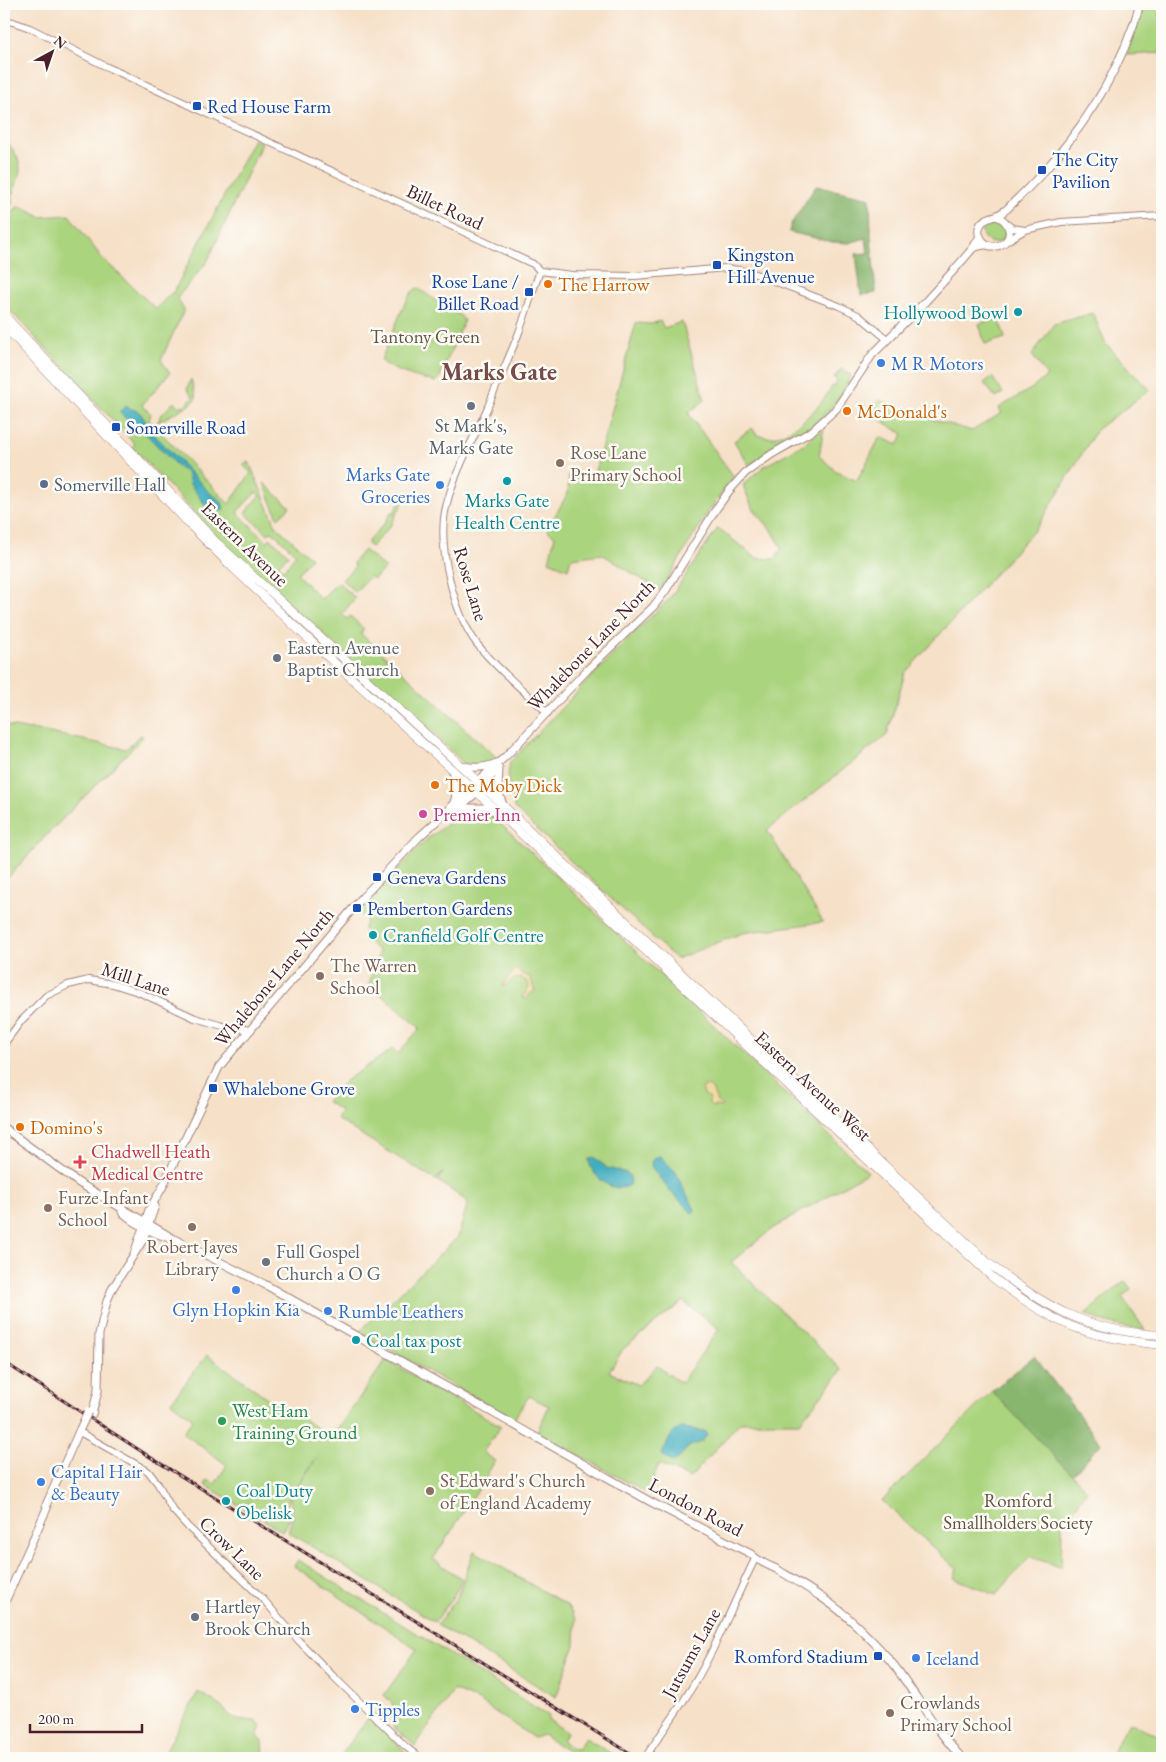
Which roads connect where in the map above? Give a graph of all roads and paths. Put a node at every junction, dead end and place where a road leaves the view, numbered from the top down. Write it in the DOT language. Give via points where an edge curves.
graph roads {
  1 [pos="1140,4"];
  2 [pos="4,20"];
  3 [pos="1007,209"];
  4 [pos="995,216"];
  5 [pos="1162,216"];
  6 [pos="1007,223"];
  7 [pos="1025,230"];
  8 [pos="980,236"];
  9 [pos="1005,242"];
  10 [pos="990,246"];
  11 [pos="973,248"];
  12 [pos="540,271"];
  13 [pos="4,315"];
  14 [pos="4,326"];
  15 [pos="887,339"];
  16 [pos="380,693"];
  17 [pos="548,713"];
  18 [pos="500,763"];
  19 [pos="452,764"];
  20 [pos="477,787"];
  21 [pos="453,808"];
  22 [pos="508,811"];
  23 [pos="498,812"];
  24 [pos="540,852"];
  25 [pos="251,1030"];
  26 [pos="4,1044"];
  27 [pos="4,1128"];
  28 [pos="146,1226"];
  29 [pos="1162,1335"];
  30 [pos="1162,1345"];
  31 [pos="82,1431"];
  32 [pos="755,1559"];
  33 [pos="4,1604"];
  34 [pos="420,1758"];
  35 [pos="645,1758"];
  36 [pos="962,1758"];
  1 -- 3 [label="main road, Whalebone Lane North" via="1118,61 1099,97 1051,164"];
  2 -- 12 [label="street, Billet Road" via="30,28 107,67 533,264"];
  3 -- 4 [label="main road, Whalebone Lane North"];
  3 -- 6 [label="main road"];
  4 -- 6 [label="main road"];
  4 -- 8 [label="main road, Whalebone Lane North" via="982,222"];
  5 -- 7 [label="street" via="1061,222"];
  6 -- 7 [label="street" via="1012,228"];
  6 -- 9 [label="main road" via="1009,234"];
  7 -- 9 [label="street"];
  8 -- 10 [label="main road"];
  8 -- 11 [label="main road, Whalebone Lane North"];
  9 -- 10 [label="main road"];
  10 -- 11 [label="main road"];
  11 -- 15 [label="main road, Whalebone Lane North" via="924,304"];
  12 -- 15 [label="street, Billet Road" via="635,276 726,268 750,272 858,314"];
  12 -- 17 [label="street, Rose Lane" via="512,350 451,488 444,517 443,544 456,597 473,637 500,668"];
  13 -- 16 [label="highway, Eastern Avenue" via="215,542"];
  14 -- 19 [label="highway, Eastern Avenue" via="198,534 299,630"];
  15 -- 17 [label="main road, Whalebone Lane North" via="868,360 836,409 812,431 745,473 729,491 653,607 588,668"];
  16 -- 19 [label="highway, Eastern Avenue"];
  16 -- 20 [label="highway"];
  17 -- 18 [label="main road, Whalebone Lane North"];
  18 -- 19 [label="main road" via="471,767"];
  18 -- 20 [label="main road, Whalebone Lane North"];
  18 -- 22 [label="main road" via="498,790"];
  19 -- 20 [label="highway, Eastern Avenue"];
  19 -- 20 [label="highway, Eastern Avenue"];
  19 -- 21 [label="main road" via="456,797"];
  20 -- 21 [label="main road, Whalebone Lane North"];
  20 -- 22 [label="highway, Eastern Avenue West"];
  20 -- 23 [label="highway, Eastern Avenue West"];
  20 -- 24 [label="highway"];
  21 -- 23 [label="main road" via="484,808"];
  21 -- 25 [label="main road, Whalebone Lane North" via="418,839 361,899"];
  22 -- 29 [label="highway, Eastern Avenue West" via="1005,1277 1053,1309 1079,1320 1103,1328"];
  23 -- 24 [label="highway, Eastern Avenue West"];
  24 -- 30 [label="highway, Eastern Avenue West" via="992,1278 1055,1318 1079,1329"];
  25 -- 26 [label="street, Mill Lane" via="195,1018 141,993 89,980 68,985 46,996"];
  25 -- 28 [label="main road, Whalebone Lane North" via="219,1068 149,1210"];
  27 -- 28 [label="main road, London Road" via="79,1183"];
  28 -- 31 [label="main road, Whalebone Lane North, bridge" via="112,1289 96,1327 95,1386 90,1413"];
  28 -- 32 [label="main road, London Road" via="158,1235 174,1239 257,1280"];
  31 -- 33 [label="main road, Whalebone Lane North"];
  31 -- 34 [label="street, Crow Lane" via="146,1469 188,1527 263,1599 333,1676"];
  32 -- 35 [label="street, Jutsums Lane" via="727,1622 687,1697"];
  32 -- 36 [label="main road, London Road" via="811,1591 854,1623 892,1662 936,1727"];
}
